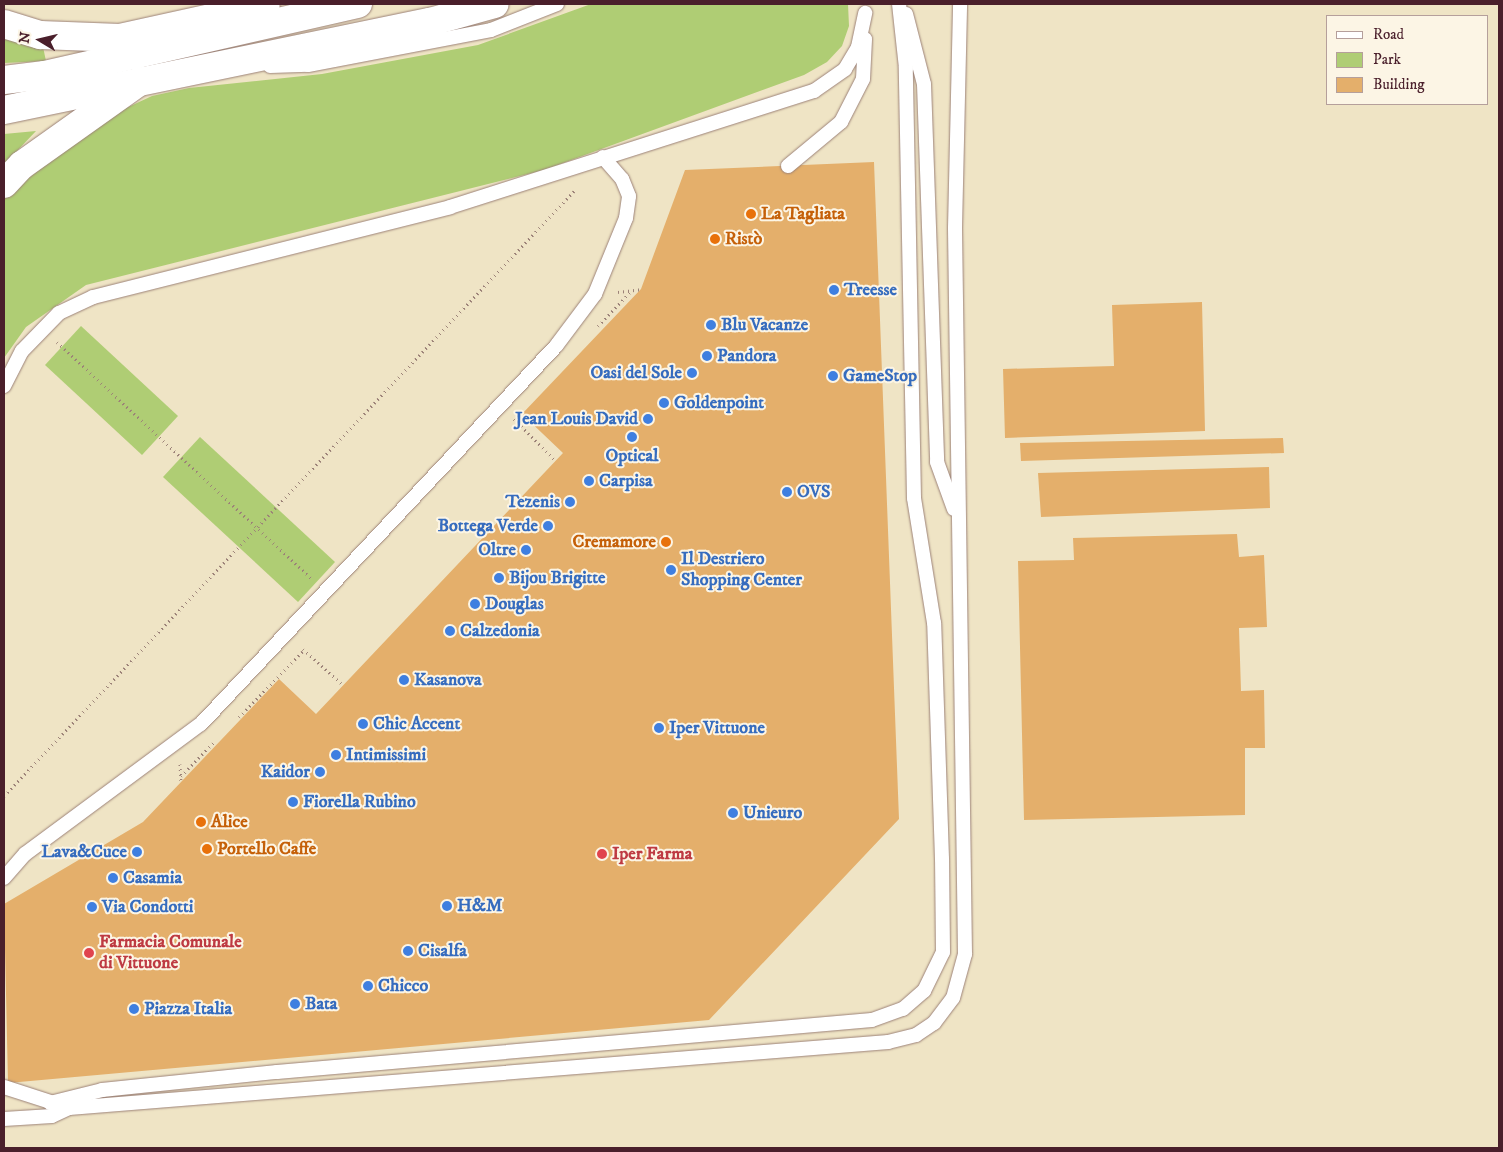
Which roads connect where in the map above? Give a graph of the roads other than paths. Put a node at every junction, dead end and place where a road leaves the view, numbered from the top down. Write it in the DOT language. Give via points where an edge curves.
graph roads {
  1 [pos="278,4"];
  2 [pos="358,4"];
  3 [pos="495,4"];
  4 [pos="557,4"];
  5 [pos="901,4"];
  6 [pos="960,4"];
  7 [pos="864,8"];
  8 [pos="4,24"];
  9 [pos="217,68"];
  10 [pos="4,80"];
  11 [pos="140,81"];
  12 [pos="4,110"];
  13 [pos="603,157"];
  14 [pos="788,166"];
  15 [pos="4,184"];
  16 [pos="4,386"];
  17 [pos="958,522"];
  18 [pos="4,878"];
  19 [pos="4,1087"];
  20 [pos="47,1104"];
  21 [pos="69,1108"];
  22 [pos="4,1119"];
  1 -- 8 [label="main road" via="120,38 40,35"];
  2 -- 10 [label="main road" via="54,73"];
  3 -- 9 [label="main road" via="430,22"];
  4 -- 9 [label="lane" via="491,30 376,54 308,65"];
  5 -- 17 [label="lane" via="924,84 937,462"];
  5 -- 20 [label="lane" via="906,68 914,498 934,623 944,925 942,952 924,991 903,1009 872,1020 277,1072 102,1090"];
  6 -- 17 [label="lane" via="954,228"];
  7 -- 13 [label="lane" via="858,47 845,69 814,91"];
  7 -- 14 [label="lane" via="863,79 841,122"];
  9 -- 11 [label="main road"];
  11 -- 12 [label="main road"];
  11 -- 15 [label="main road" via="22,165"];
  13 -- 16 [label="lane" via="450,206 92,296 59,313 43,329 22,351"];
  13 -- 18 [label="lane" via="622,179 629,196 617,245 595,294 556,346 201,724 25,854"];
  17 -- 21 [label="lane" via="965,954 953,998 928,1027 888,1042"];
  19 -- 20 [label="lane"];
  20 -- 21 [label="lane"];
  21 -- 22 [label="lane" via="52,1116"];
}
